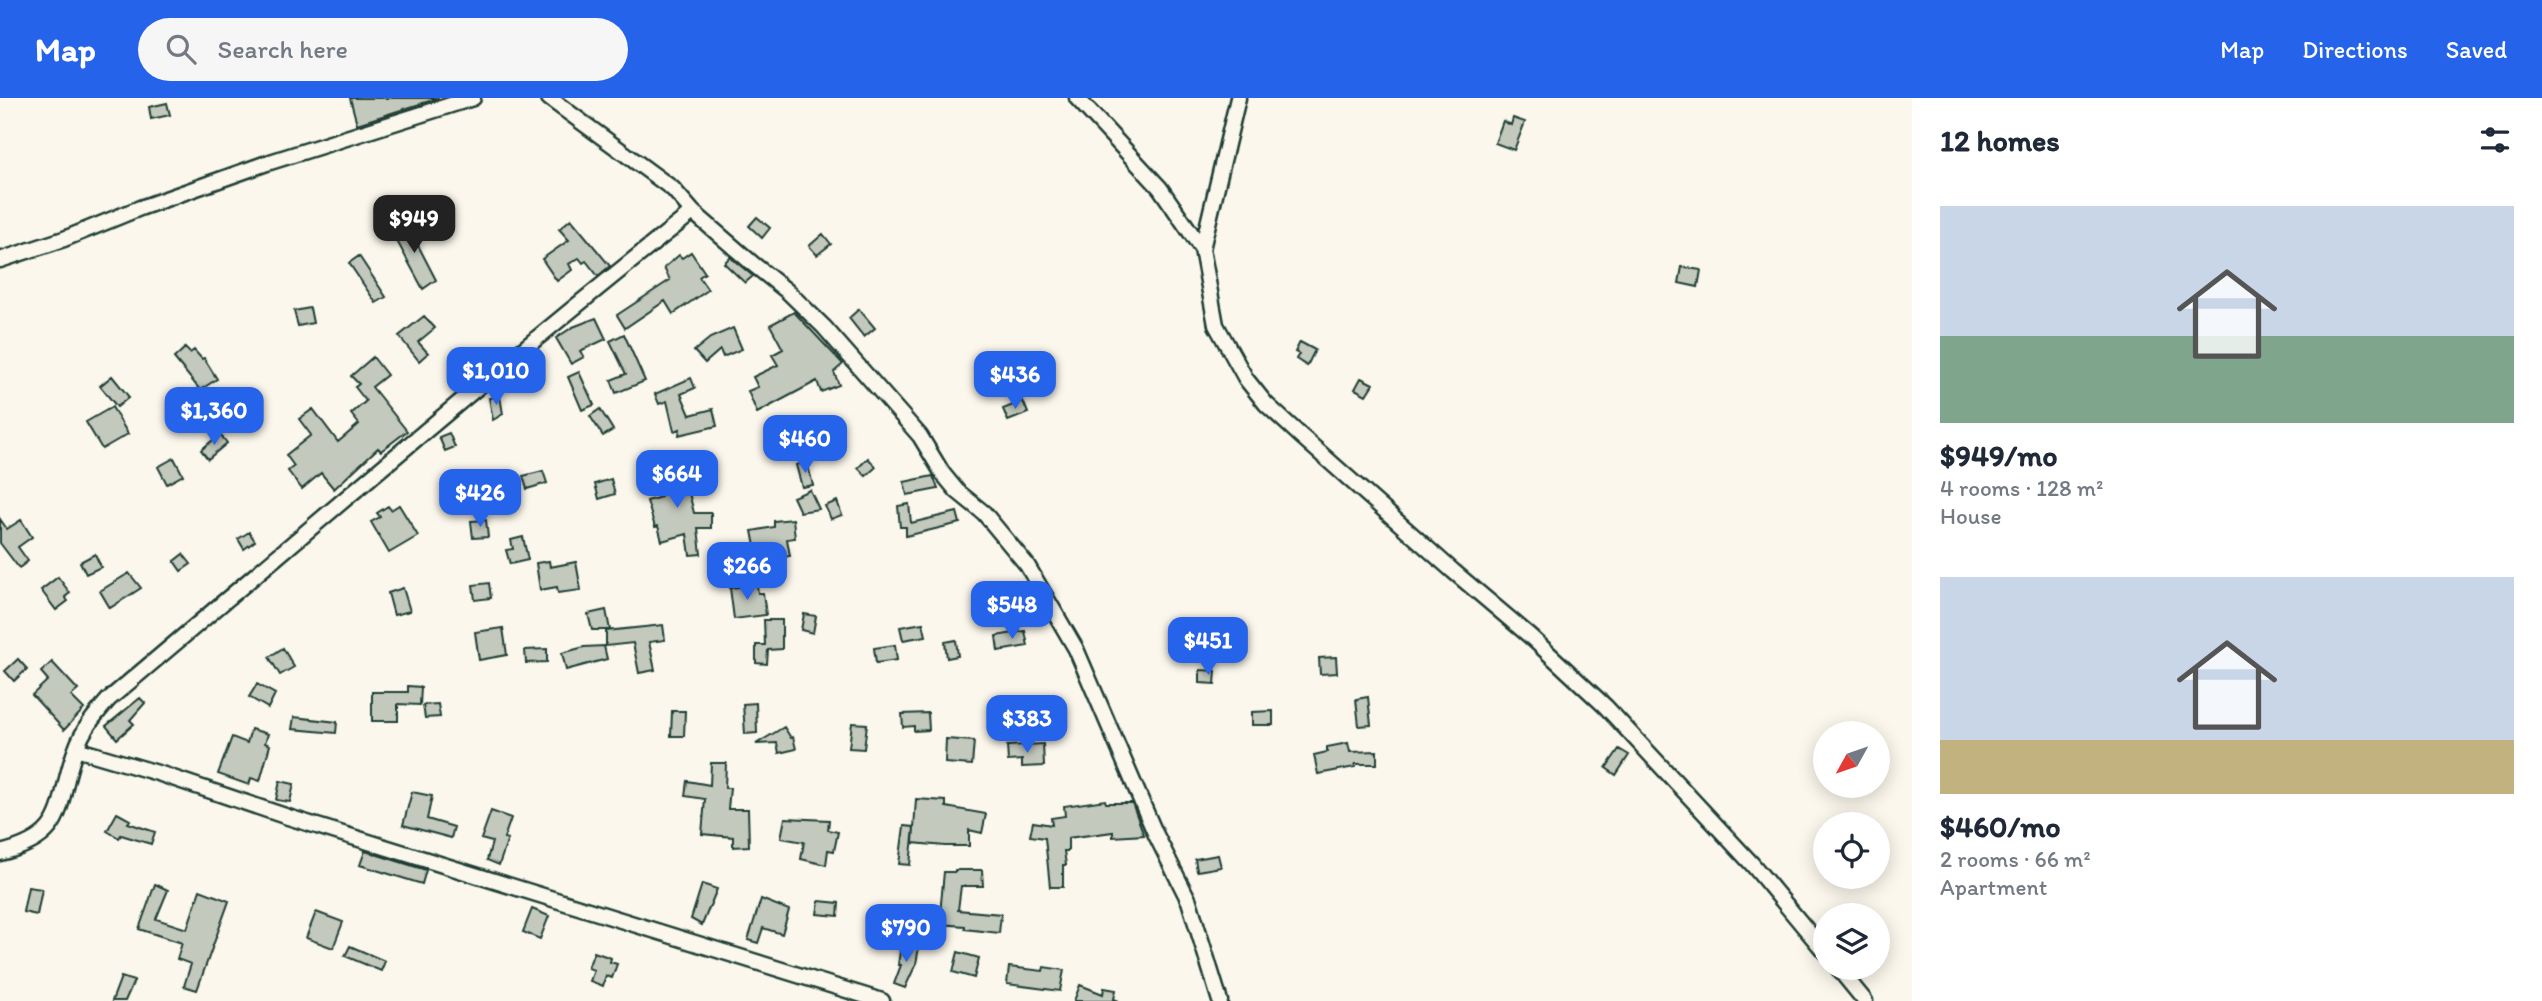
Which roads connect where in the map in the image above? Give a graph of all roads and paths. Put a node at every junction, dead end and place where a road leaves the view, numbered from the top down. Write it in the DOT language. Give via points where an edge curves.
graph roads {
  1 [pos="473,98"];
  2 [pos="549,98"];
  3 [pos="1077,98"];
  4 [pos="1238,98"];
  5 [pos="694,212"];
  6 [pos="1202,249"];
  7 [pos="0,260"];
  8 [pos="76,749"];
  9 [pos="0,853"];
  10 [pos="1813,938"];
  11 [pos="1848,980"];
  12 [pos="882,1001"];
  13 [pos="1220,1001"];
  14 [pos="1866,1001"];
  1 -- 7 [label="street" via="267,163"];
  2 -- 5 [label="street" via="673,189"];
  3 -- 6 [label="street" via="1160,188"];
  4 -- 6 [label="street"];
  5 -- 8 [label="street" via="462,399 109,699 89,722"];
  5 -- 13 [label="street" via="788,290 824,327 920,436 957,491 984,513 1027,565 1076,649 1189,901"];
  6 -- 10 [label="street" via="1216,325 1246,379 1266,404 1606,707 1752,864"];
  8 -- 9 [label="street" via="52,827"];
  8 -- 12 [label="street"];
  11 -- 14 [label="street"];
}
